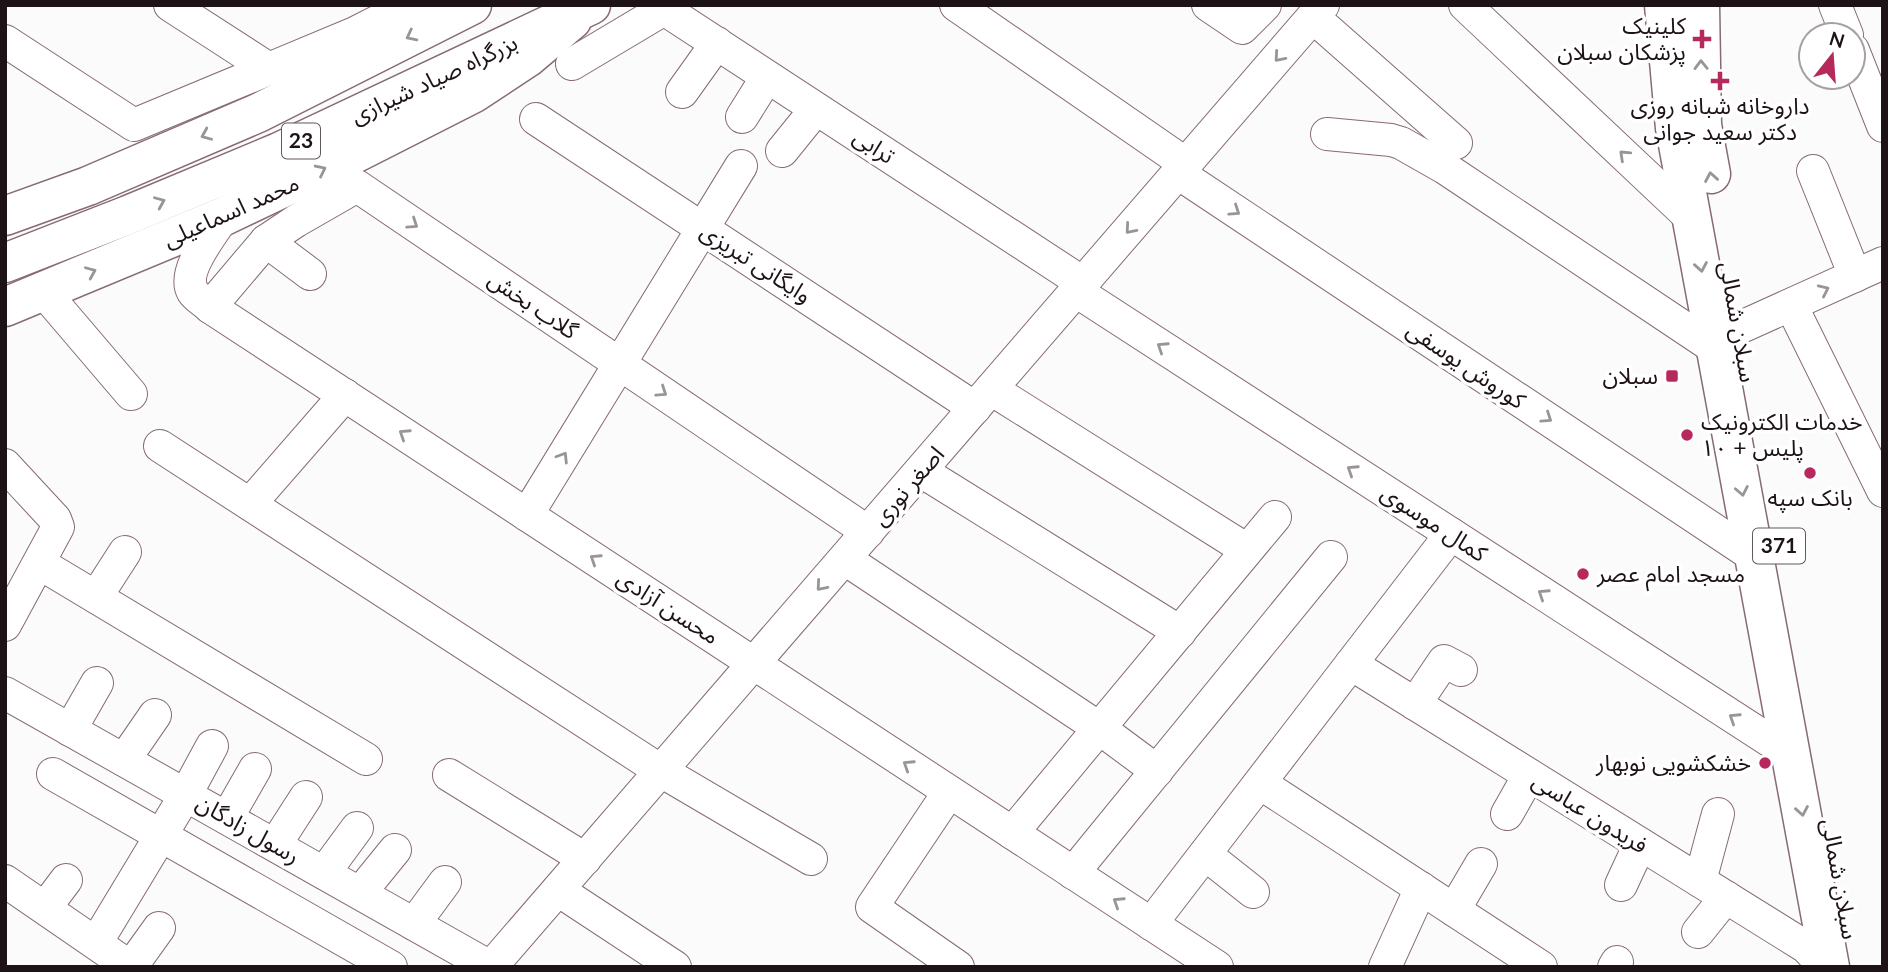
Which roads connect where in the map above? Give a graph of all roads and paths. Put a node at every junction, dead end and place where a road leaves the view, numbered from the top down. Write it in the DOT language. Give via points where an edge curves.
graph roads {
  1 [pos="170,5"];
  2 [pos="410,5"];
  3 [pos="472,5"];
  4 [pos="956,5"];
  5 [pos="1208,5"];
  6 [pos="1265,5"];
  7 [pos="1465,5"];
  8 [pos="1664,5"];
  9 [pos="1700,5"];
  10 [pos="590,6"];
  11 [pos="668,7"];
  12 [pos="1318,11"];
  13 [pos="5,41"];
  14 [pos="717,43"];
  15 [pos="572,64"];
  16 [pos="270,69"];
  17 [pos="767,77"];
  18 [pos="1867,85"];
  19 [pos="682,92"];
  20 [pos="816,109"];
  21 [pos="742,117"];
  22 [pos="536,118"];
  23 [pos="1883,126"];
  24 [pos="1327,134"];
  25 [pos="782,152"];
  26 [pos="1450,155"];
  27 [pos="741,166"];
  28 [pos="1182,168"];
  29 [pos="1813,171"];
  30 [pos="5,216"];
  31 [pos="224,216"];
  32 [pos="1692,219"];
  33 [pos="703,228"];
  34 [pos="266,241"];
  35 [pos="5,263"];
  36 [pos="1869,269"];
  37 [pos="310,274"];
  38 [pos="1079,287"];
  39 [pos="44,292"];
  40 [pos="1791,305"];
  41 [pos="5,307"];
  42 [pos="210,307"];
  43 [pos="1723,336"];
  44 [pos="620,364"];
  45 [pos="131,394"];
  46 [pos="345,395"];
  47 [pos="983,399"];
  48 [pos="160,446"];
  49 [pos="5,465"];
  50 [pos="921,471"];
  51 [pos="1883,491"];
  52 [pos="250,504"];
  53 [pos="527,515"];
  54 [pos="1275,517"];
  55 [pos="868,532"];
  56 [pos="1451,534"];
  57 [pos="1247,550"];
  58 [pos="125,552"];
  59 [pos="1755,556"];
  60 [pos="1331,558"];
  61 [pos="845,559"];
  62 [pos="39,563"];
  63 [pos="13,591"];
  64 [pos="96,597"];
  65 [pos="5,625"];
  66 [pos="1180,632"];
  67 [pos="754,664"];
  68 [pos="1351,664"];
  69 [pos="1461,670"];
  70 [pos="97,682"];
  71 [pos="5,693"];
  72 [pos="1415,704"];
  73 [pos="155,715"];
  74 [pos="1099,728"];
  75 [pos="70,730"];
  76 [pos="212,746"];
  77 [pos="1791,755"];
  78 [pos="366,759"];
  79 [pos="124,760"];
  80 [pos="255,769"];
  81 [pos="661,771"];
  82 [pos="1157,771"];
  83 [pos="53,774"];
  84 [pos="449,775"];
  85 [pos="1529,775"];
  86 [pos="1259,783"];
  87 [pos="949,792"];
  88 [pos="186,794"];
  89 [pos="306,797"];
  90 [pos="1507,814"];
  91 [pos="1718,814"];
  92 [pos="227,818"];
  93 [pos="357,828"];
  94 [pos="1012,833"];
  95 [pos="160,835"];
  96 [pos="1640,844"];
  97 [pos="275,845"];
  98 [pos="395,849"];
  99 [pos="1205,854"];
  100 [pos="585,859"];
  101 [pos="811,859"];
  102 [pos="1481,864"];
  103 [pos="324,873"];
  104 [pos="1073,873"];
  105 [pos="66,880"];
  106 [pos="5,881"];
  107 [pos="445,882"];
  108 [pos="1621,885"];
  109 [pos="1420,888"];
  110 [pos="1713,889"];
  111 [pos="558,890"];
  112 [pos="1253,892"];
  113 [pos="360,893"];
  114 [pos="45,908"];
  115 [pos="1454,910"];
  116 [pos="414,924"];
  117 [pos="1151,924"];
  118 [pos="159,928"];
  119 [pos="1698,932"];
  120 [pos="96,943"];
  121 [pos="1814,962"];
  122 [pos="131,967"];
  123 [pos="391,967"];
  124 [pos="491,967"];
  125 [pos="675,967"];
  126 [pos="958,967"];
  127 [pos="1216,967"];
  128 [pos="1385,967"];
  129 [pos="1541,967"];
  130 [pos="1857,967"];
  1 -- 16 [label="street"];
  2 -- 16 [label="street"];
  3 -- 30 [label="main road, بزرگراه صیاد شیرازی / 23, one-way" via="258,113 88,186"];
  4 -- 28 [label="street, کوروش یوسفی"];
  5 -- 6 [label="street" via="1242,28"];
  32 -- 7 [label="street, one-way"];
  8 -- 32 [label="main road, سبلان شمالی / 371" via="1675,128"];
  43 -- 9 [label="main road, سبلان شمالی / 371, one-way" via="1702,125"];
  31 -- 10 [label="main road, محمد اسماعیلی, one-way" via="474,93 527,58"];
  35 -- 10 [label="main road, بزرگراه صیاد شیرازی / 23, one-way" via="279,152"];
  11 -- 14 [label="street, ترابی"];
  11 -- 15 [label="street"];
  12 -- 26 [label="street"];
  12 -- 28 [label="street, اصغر نوری, one-way"];
  13 -- 16 [label="street" via="134,125"];
  14 -- 17 [label="street, ترابی"];
  14 -- 19 [label="street"];
  17 -- 20 [label="street, ترابی"];
  17 -- 21 [label="street"];
  18 -- 23 [label="street"];
  20 -- 25 [label="street"];
  20 -- 38 [label="street, ترابی"];
  22 -- 33 [label="street, وایگانی تبریزی"];
  24 -- 26 [label="street" via="1391,140"];
  26 -- 43 [label="street"];
  27 -- 33 [label="street"];
  28 -- 38 [label="street, اصغر نوری, one-way"];
  28 -- 59 [label="street, کوروش یوسفی, one-way"];
  29 -- 36 [label="street"];
  39 -- 31 [label="main road, محمد اسماعیلی, one-way"];
  31 -- 42 [label="street, محسن آزادی" via="192,269 193,292"];
  32 -- 43 [label="main road, سبلان شمالی / 371, one-way"];
  33 -- 44 [label="street"];
  33 -- 47 [label="street, وایگانی تبریزی"];
  34 -- 37 [label="street"];
  34 -- 42 [label="street, گلاب بخش"];
  34 -- 44 [label="street, گلاب بخش, one-way" via="356,186"];
  40 -- 36 [label="street, one-way"];
  38 -- 47 [label="street, اصغر نوری"];
  56 -- 38 [label="street, کمال موسوی, one-way"];
  39 -- 41 [label="main road, محمد اسماعیلی"];
  39 -- 45 [label="street"];
  40 -- 43 [label="street"];
  40 -- 51 [label="street"];
  42 -- 46 [label="street, محسن آزادی"];
  43 -- 59 [label="main road, سبلان شمالی / 371, one-way"];
  43 -- 130 [label="main road, سبلان شمالی / 371"];
  53 -- 44 [label="street, one-way"];
  44 -- 55 [label="street, گلاب بخش, one-way"];
  46 -- 52 [label="street"];
  53 -- 46 [label="street, محسن آزادی, one-way"];
  47 -- 50 [label="street, اصغر نوری"];
  47 -- 57 [label="street, وایگانی تبریزی"];
  48 -- 52 [label="street"];
  49 -- 62 [label="street" via="58,527"];
  50 -- 55 [label="street, اصغر نوری"];
  50 -- 66 [label="street"];
  52 -- 81 [label="street"];
  67 -- 53 [label="street, محسن آزادی, one-way"];
  54 -- 57 [label="street"];
  55 -- 61 [label="street, اصغر نوری"];
  56 -- 68 [label="street"];
  77 -- 56 [label="street, کمال موسوی, one-way"];
  57 -- 66 [label="street"];
  58 -- 64 [label="street"];
  59 -- 77 [label="main road, سبلان شمالی / 371"];
  60 -- 82 [label="street"];
  61 -- 67 [label="street, اصغر نوری, one-way"];
  61 -- 74 [label="street"];
  62 -- 63 [label="street"];
  62 -- 64 [label="street"];
  63 -- 65 [label="street"];
  64 -- 78 [label="street"];
  66 -- 74 [label="street"];
  67 -- 81 [label="street, اصغر نوری"];
  87 -- 67 [label="street, محسن آزادی, one-way"];
  68 -- 72 [label="street, فریدون عباسی"];
  68 -- 86 [label="street"];
  69 -- 72 [label="street" via="1444,661"];
  70 -- 75 [label="street"];
  71 -- 75 [label="street, رسول زادگان"];
  72 -- 85 [label="street, فریدون عباسی"];
  73 -- 79 [label="street"];
  74 -- 82 [label="street"];
  74 -- 94 [label="street"];
  75 -- 79 [label="street, رسول زادگان"];
  76 -- 88 [label="street"];
  77 -- 121 [label="main road, سبلان شمالی / 371, one-way"];
  79 -- 88 [label="street, رسول زادگان"];
  80 -- 92 [label="street"];
  81 -- 100 [label="street, اصغر نوری"];
  81 -- 101 [label="street"];
  82 -- 104 [label="street"];
  83 -- 95 [label="street"];
  84 -- 100 [label="street"];
  85 -- 90 [label="street"];
  85 -- 96 [label="street, فریدون عباسی"];
  86 -- 99 [label="street"];
  86 -- 109 [label="street"];
  87 -- 94 [label="street, محسن آزادی"];
  87 -- 126 [label="street" via="872,907"];
  88 -- 92 [label="street, رسول زادگان"];
  88 -- 95 [label="street"];
  89 -- 97 [label="street"];
  91 -- 110 [label="street"];
  92 -- 97 [label="street, رسول زادگان"];
  93 -- 103 [label="street"];
  94 -- 104 [label="street, محسن آزادی"];
  95 -- 120 [label="street"];
  95 -- 123 [label="street"];
  96 -- 108 [label="street"];
  96 -- 110 [label="street, فریدون عباسی"];
  97 -- 103 [label="street, رسول زادگان"];
  98 -- 113 [label="street"];
  99 -- 112 [label="street"];
  99 -- 117 [label="street"];
  100 -- 111 [label="street, اصغر نوری"];
  102 -- 115 [label="street"];
  103 -- 113 [label="street, رسول زادگان"];
  117 -- 104 [label="street, محسن آزادی, one-way"];
  105 -- 114 [label="street"];
  106 -- 114 [label="street"];
  107 -- 116 [label="street"];
  109 -- 115 [label="street"];
  109 -- 128 [label="street"];
  110 -- 119 [label="street"];
  110 -- 121 [label="street, فریدون عباسی"];
  111 -- 124 [label="street, اصغر نوری"];
  111 -- 125 [label="street"];
  113 -- 116 [label="street, رسول زادگان"];
  114 -- 120 [label="street"];
  115 -- 129 [label="street"];
  116 -- 124 [label="street, رسول زادگان"];
  117 -- 127 [label="street, محسن آزادی"];
  118 -- 122 [label="street"];
  120 -- 122 [label="street"];
}
